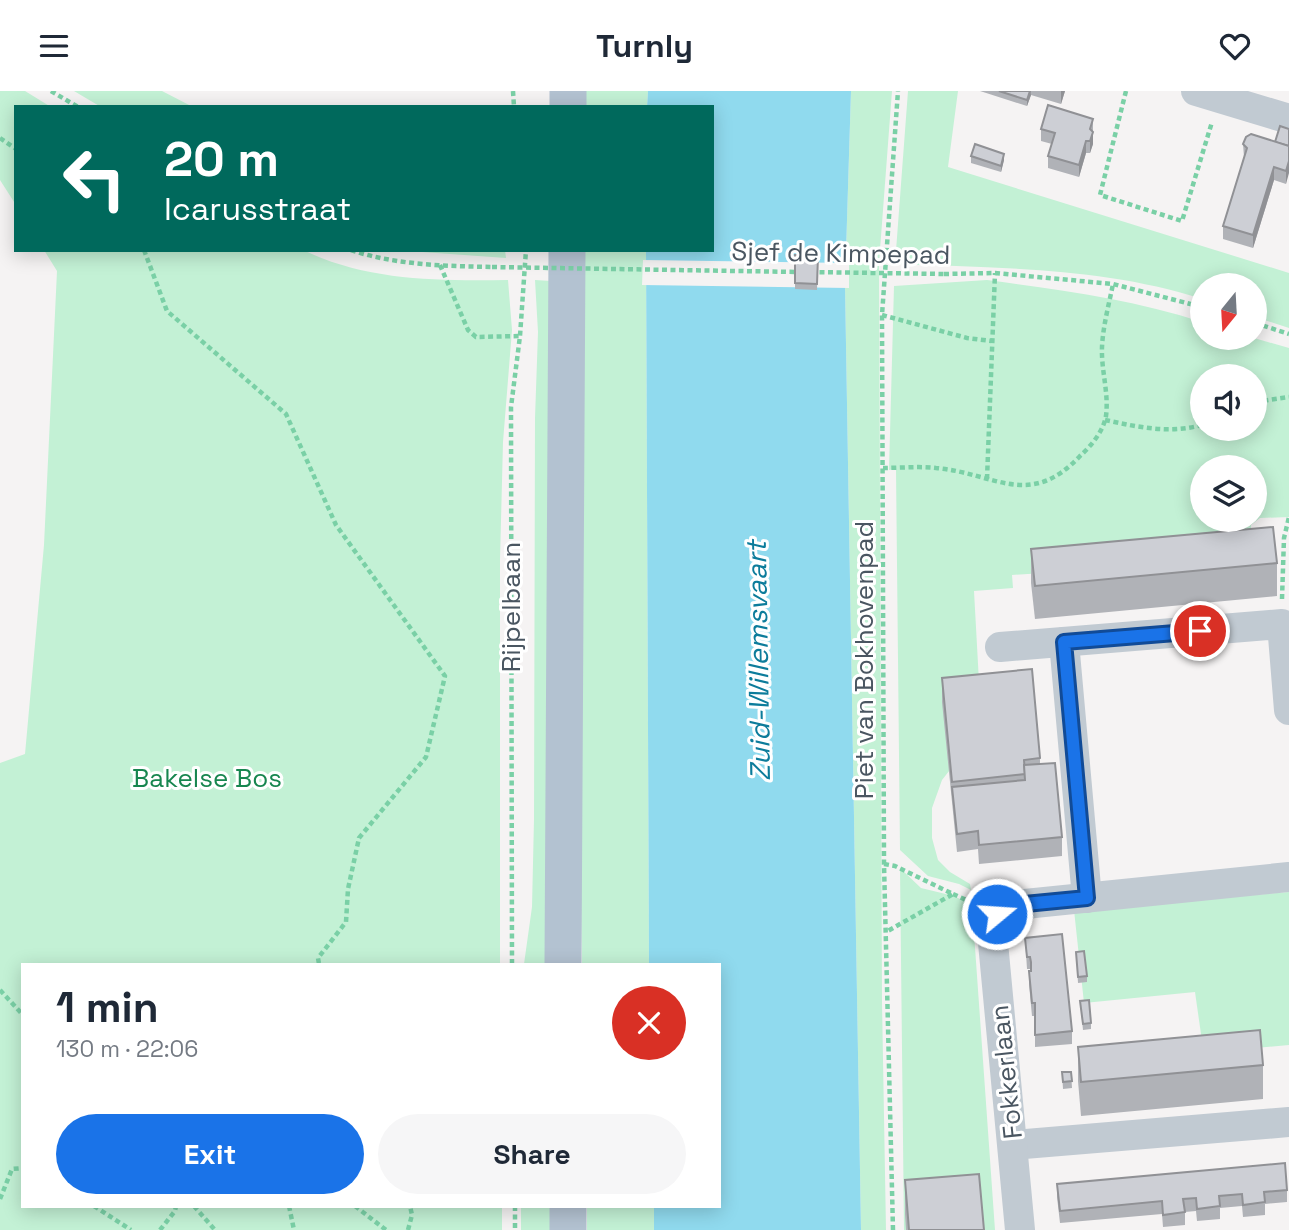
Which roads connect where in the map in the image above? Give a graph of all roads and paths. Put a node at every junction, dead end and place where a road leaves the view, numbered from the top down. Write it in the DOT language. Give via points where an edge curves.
graph roads {
  1 [pos="51,91"];
  2 [pos="898,91"];
  3 [pos="1126,91"];
  4 [pos="1208,95"];
  5 [pos="75,105"];
  6 [pos="1289,119"];
  7 [pos="145,252"];
  8 [pos="360,252"];
  9 [pos="526,252"];
  10 [pos="567,252"];
  11 [pos="440,265"];
  12 [pos="995,273"];
  13 [pos="1112,284"];
  14 [pos="1190,304"];
  15 [pos="882,315"];
  16 [pos="1267,327"];
  17 [pos="1289,334"];
  18 [pos="520,336"];
  19 [pos="991,341"];
  20 [pos="1289,397"];
  21 [pos="1267,399"];
  22 [pos="1105,420"];
  23 [pos="1190,428"];
  24 [pos="882,468"];
  25 [pos="987,479"];
  26 [pos="1289,517"];
  27 [pos="1282,624"];
  28 [pos="1064,642"];
  29 [pos="1000,647"];
  30 [pos="1289,710"];
  31 [pos="884,864"];
  32 [pos="1289,877"];
  33 [pos="1087,898"];
  34 [pos="886,932"];
  35 [pos="319,963"];
  36 [pos="512,963"];
  37 [pos="563,963"];
  38 [pos="0,990"];
  39 [pos="21,1014"];
  40 [pos="1289,1122"];
  41 [pos="1013,1145"];
  42 [pos="21,1168"];
  43 [pos="0,1199"];
  44 [pos="97,1208"];
  45 [pos="176,1208"];
  46 [pos="196,1208"];
  47 [pos="289,1208"];
  48 [pos="358,1208"];
  49 [pos="410,1208"];
  50 [pos="515,1208"];
  51 [pos="568,1208"];
  52 [pos="131,1230"];
  53 [pos="160,1230"];
  54 [pos="215,1230"];
  55 [pos="294,1230"];
  56 [pos="386,1230"];
  57 [pos="408,1230"];
  58 [pos="515,1230"];
  59 [pos="568,1230"];
  60 [pos="893,1230"];
  61 [pos="1020,1230"];
  1 -- 5 [label="path"];
  2 -- 15 [label="path, Piet van Bokhovenpad"];
  3 -- 4 [label="path" via="1100,195 1182,221"];
  4 -- 6 [label="street"];
  7 -- 35 [label="path" via="167,310 286,414 336,525 445,676 426,757 359,838 346,922"];
  8 -- 11 [label="path, Sjef de Kimpepad"];
  9 -- 18 [label="path, Rijpelbaan"];
  10 -- 37 [label="main road, Rijpelbaan"];
  11 -- 12 [label="path, Sjef de Kimpepad, bridge"];
  11 -- 18 [label="path" via="468,330 476,337"];
  12 -- 13 [label="path, Sjef de Kimpepad"];
  12 -- 19 [label="path"];
  13 -- 14 [label="path, Sjef de Kimpepad"];
  13 -- 22 [label="path" via="1102,349"];
  15 -- 19 [label="path"];
  15 -- 24 [label="path, Piet van Bokhovenpad"];
  16 -- 17 [label="path"];
  18 -- 36 [label="path, Rijpelbaan" via="511,407"];
  19 -- 25 [label="path"];
  20 -- 21 [label="path"];
  22 -- 23 [label="path" via="1153,430"];
  22 -- 25 [label="path" via="1093,444 1068,469 1041,483 1010,486"];
  24 -- 25 [label="path" via="934,467"];
  24 -- 31 [label="path, Piet van Bokhovenpad"];
  26 -- 27 [label="path" via="1284,538"];
  27 -- 28 [label="street"];
  27 -- 30 [label="street"];
  28 -- 29 [label="street"];
  28 -- 33 [label="street"];
  31 -- 34 [label="path, Piet van Bokhovenpad"];
  31 -- 34 [label="path" via="953,894"];
  32 -- 33 [label="street"];
  33 -- 41 [label="street, Fokkerlaan" via="1015,905 997,914 992,932"];
  34 -- 60 [label="path, Piet van Bokhovenpad"];
  38 -- 39 [label="path"];
  40 -- 41 [label="street"];
  41 -- 61 [label="street, Fokkerlaan"];
  42 -- 43 [label="path" via="12,1169"];
  44 -- 52 [label="path"];
  45 -- 53 [label="path"];
  46 -- 54 [label="path"];
  47 -- 55 [label="path"];
  48 -- 56 [label="path"];
  49 -- 57 [label="path"];
  50 -- 58 [label="path"];
  51 -- 59 [label="main road"];
}
